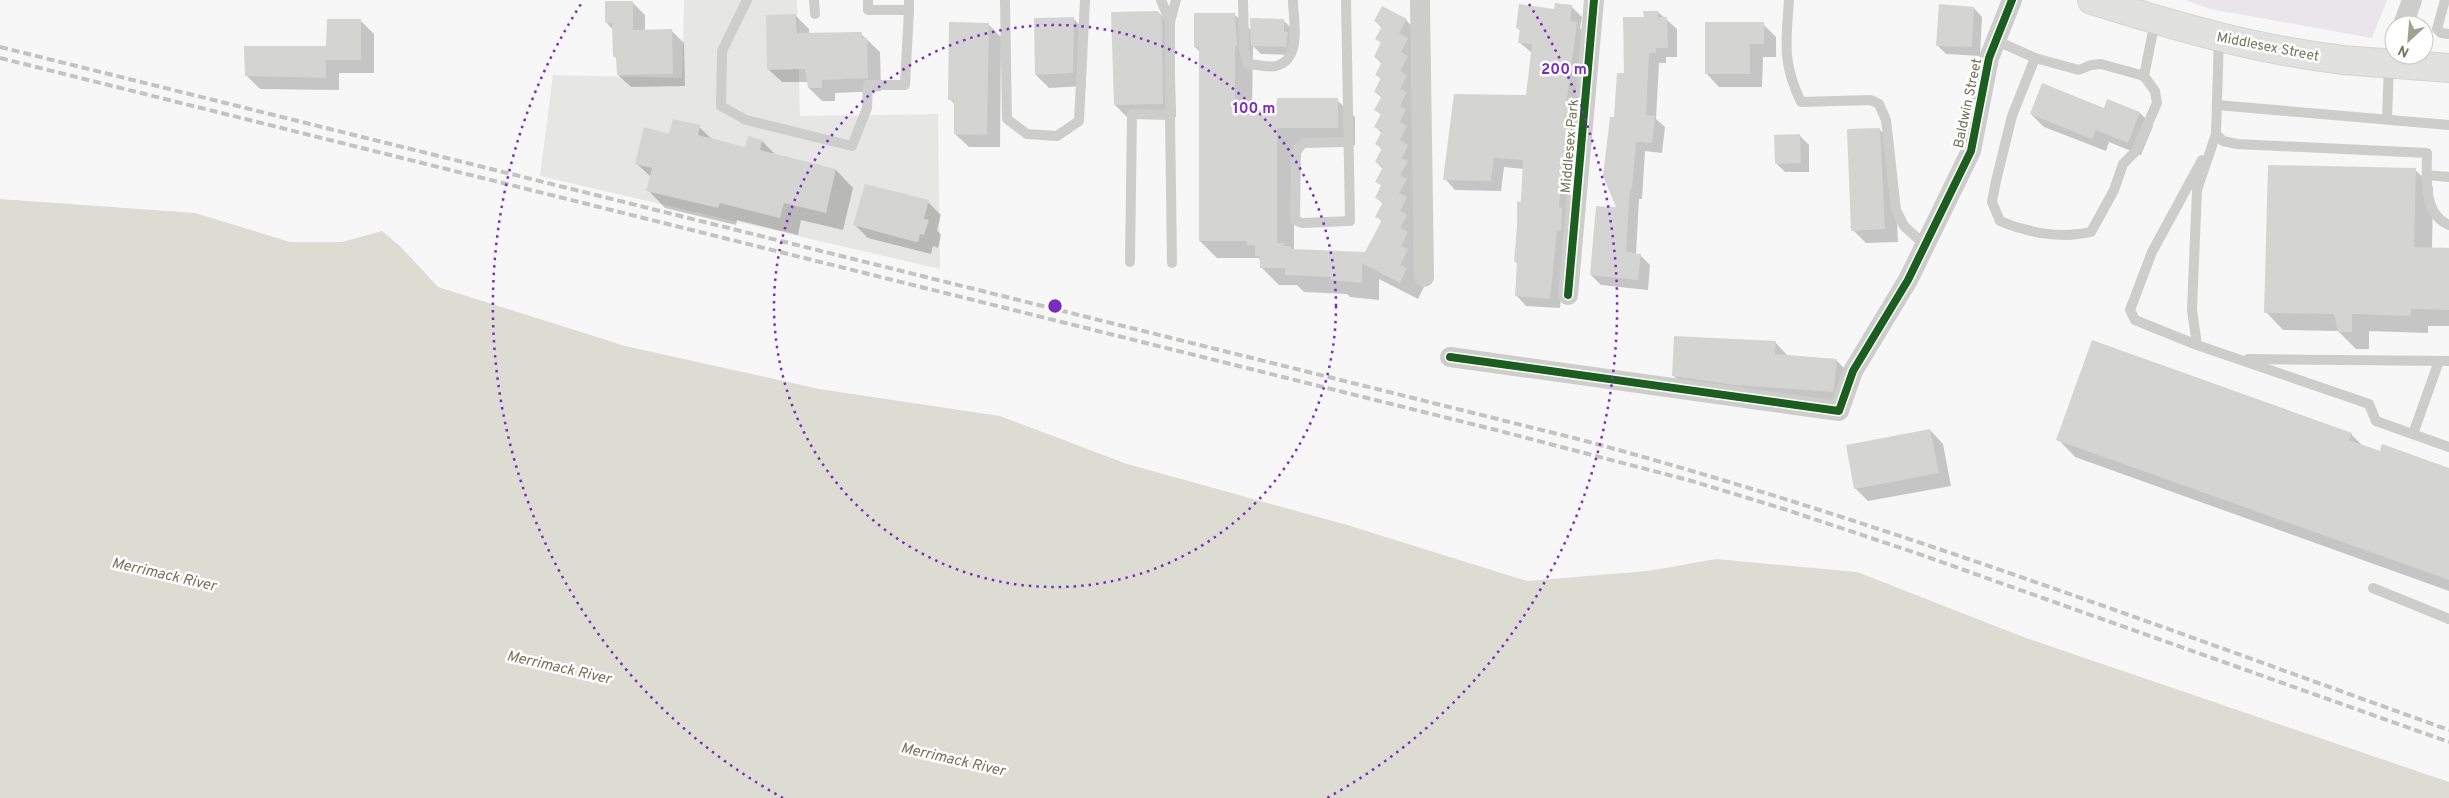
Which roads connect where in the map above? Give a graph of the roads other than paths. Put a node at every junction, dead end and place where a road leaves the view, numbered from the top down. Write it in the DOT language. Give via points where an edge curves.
graph roads {
  1 [pos="747,0"];
  2 [pos="814,0"];
  3 [pos="868,0"];
  4 [pos="1005,0"];
  5 [pos="1085,0"];
  6 [pos="1162,0"];
  7 [pos="1176,0"];
  8 [pos="1244,0"];
  9 [pos="1293,0"];
  10 [pos="1346,0"];
  11 [pos="1420,0"];
  12 [pos="1594,0"];
  13 [pos="1789,0"];
  14 [pos="2012,0"];
  15 [pos="2092,0"];
  16 [pos="2412,0"];
  17 [pos="2444,0"];
  18 [pos="909,5"];
  19 [pos="815,14"];
  20 [pos="2407,15"];
  21 [pos="2155,20"];
  22 [pos="1170,22"];
  23 [pos="2449,34"];
  24 [pos="2219,37"];
  25 [pos="1997,41"];
  26 [pos="2384,57"];
  27 [pos="2035,58"];
  28 [pos="2391,65"];
  29 [pos="2434,65"];
  30 [pos="2449,68"];
  31 [pos="2144,76"];
  32 [pos="2217,105"];
  33 [pos="1170,116"];
  34 [pos="2387,119"];
  35 [pos="2449,125"];
  36 [pos="2216,134"];
  37 [pos="1347,142"];
  38 [pos="2427,175"];
  39 [pos="2449,177"];
  40 [pos="2449,225"];
  41 [pos="1927,241"];
  42 [pos="1130,262"];
  43 [pos="1172,264"];
  44 [pos="1424,276"];
  45 [pos="1568,295"];
  46 [pos="2196,345"];
  47 [pos="1450,357"];
  48 [pos="2239,359"];
  49 [pos="2444,361"];
  50 [pos="2413,434"];
  51 [pos="2449,447"];
  52 [pos="2373,588"];
  53 [pos="2449,618"];
  1 -- 18 [label="lane" via="722,51 721,106 746,120 852,146 867,108 868,85 905,85"];
  2 -- 19 [label="lane"];
  3 -- 18 [label="lane" via="868,10"];
  4 -- 5 [label="lane" via="1007,119 1027,134 1057,136 1079,121"];
  6 -- 22 [label="lane"];
  7 -- 22 [label="lane"];
  8 -- 9 [label="lane" via="1244,48 1248,64 1276,66 1289,57 1294,46"];
  10 -- 37 [label="lane"];
  11 -- 44 [label="street"];
  12 -- 45 [label="street, Middlesex Park"];
  13 -- 41 [label="lane" via="1785,54 1791,81 1801,102 1870,100 1879,104 1886,120 1896,210 1904,226"];
  14 -- 25 [label="street, Baldwin Street"];
  15 -- 21 [label="main road, Middlesex Street"];
  16 -- 20 [label="street"];
  17 -- 23 [label="lane" via="2437,29"];
  21 -- 24 [label="main road, Middlesex Street"];
  21 -- 31 [label="lane"];
  22 -- 33 [label="lane"];
  24 -- 26 [label="main road, Middlesex Street" via="2342,60"];
  24 -- 32 [label="lane"];
  25 -- 27 [label="lane"];
  25 -- 41 [label="street, Baldwin Street" via="1989,58 1971,151"];
  27 -- 31 [label="lane" via="2079,70 2101,64"];
  27 -- 31 [label="lane" via="2012,116 1992,202 2000,221 2016,228 2071,237 2091,232 2114,190 2123,164 2136,151 2157,103 2156,91"];
  28 -- 34 [label="lane"];
  29 -- 30 [label="main road, Middlesex Street"];
  32 -- 34 [label="lane"];
  32 -- 36 [label="lane"];
  33 -- 42 [label="lane" via="1132,114"];
  33 -- 43 [label="lane"];
  34 -- 35 [label="lane"];
  36 -- 38 [label="lane" via="2237,144 2427,153"];
  36 -- 46 [label="lane" via="2197,190 2192,310"];
  36 -- 46 [label="lane" via="2152,252 2130,310 2135,320"];
  37 -- 37 [label="lane" via="1303,143 1296,152 1295,220 1302,223 1350,221"];
  38 -- 39 [label="lane"];
  38 -- 40 [label="lane" via="2429,205"];
  41 -- 47 [label="street, Baldwin Street" via="1908,280 1853,371 1839,411"];
  46 -- 48 [label="lane"];
  48 -- 49 [label="lane"];
  48 -- 50 [label="lane" via="2368,404 2376,421"];
  49 -- 50 [label="lane"];
  50 -- 51 [label="lane"];
  52 -- 53 [label="lane"];
}
